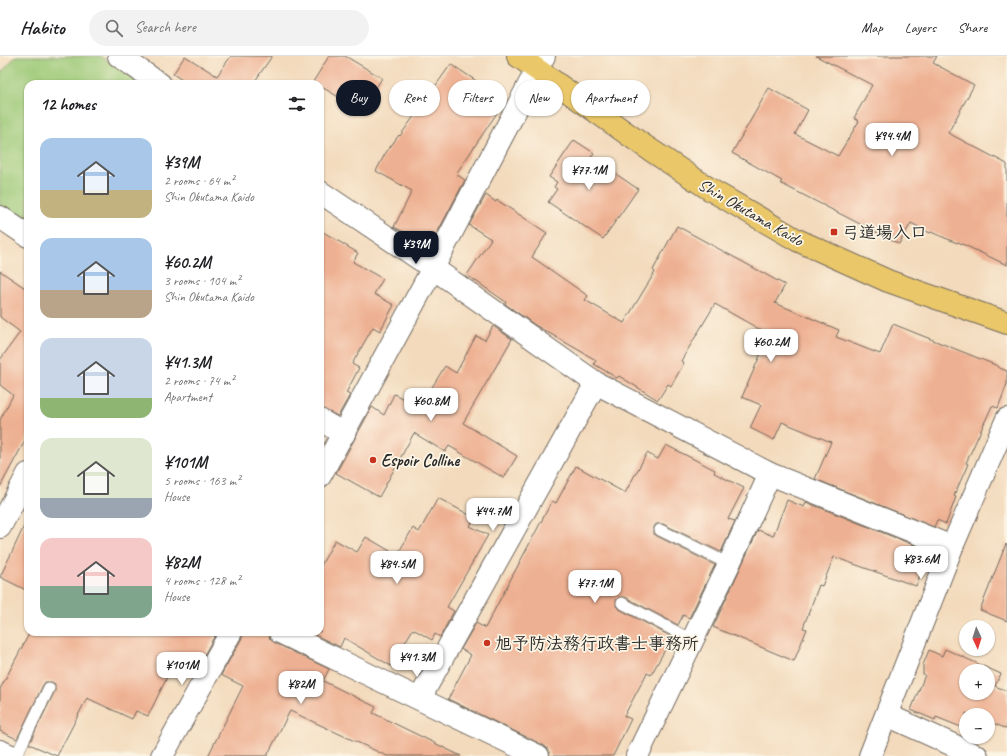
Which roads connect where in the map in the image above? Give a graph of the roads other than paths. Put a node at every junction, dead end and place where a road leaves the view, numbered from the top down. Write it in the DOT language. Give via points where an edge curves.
graph roads {
  1 [pos="119,56"];
  2 [pos="518,56"];
  3 [pos="541,63"];
  4 [pos="154,80"];
  5 [pos="324,195"];
  6 [pos="0,217"];
  7 [pos="24,233"];
  8 [pos="433,268"];
  9 [pos="1007,323"];
  10 [pos="596,383"];
  11 [pos="1007,419"];
  12 [pos="324,422"];
  13 [pos="344,434"];
  14 [pos="324,469"];
  15 [pos="770,474"];
  16 [pos="24,482"];
  17 [pos="14,502"];
  18 [pos="0,527"];
  19 [pos="660,530"];
  20 [pos="952,547"];
  21 [pos="729,564"];
  22 [pos="622,603"];
  23 [pos="229,636"];
  24 [pos="288,636"];
  25 [pos="692,640"];
  26 [pos="49,688"];
  27 [pos="420,698"];
  28 [pos="886,715"];
  29 [pos="0,751"];
  30 [pos="11,756"];
  31 [pos="16,756"];
  32 [pos="162,756"];
  33 [pos="538,756"];
  34 [pos="638,756"];
  35 [pos="870,756"];
  36 [pos="977,756"];
  1 -- 4 [label="street"];
  2 -- 3 [label="main road, Shin Okutama Kaido"];
  3 -- 8 [label="street"];
  3 -- 9 [label="main road, Shin Okutama Kaido" via="643,145 711,190 797,240 888,281"];
  5 -- 8 [label="street"];
  6 -- 7 [label="street"];
  8 -- 10 [label="street"];
  8 -- 13 [label="street"];
  10 -- 15 [label="street"];
  10 -- 27 [label="street"];
  11 -- 20 [label="street"];
  12 -- 13 [label="street"];
  13 -- 14 [label="street"];
  15 -- 20 [label="street"];
  15 -- 21 [label="street"];
  16 -- 17 [label="street"];
  17 -- 18 [label="street"];
  19 -- 21 [label="lane"];
  20 -- 28 [label="street"];
  21 -- 25 [label="street"];
  22 -- 25 [label="lane"];
  23 -- 32 [label="street"];
  24 -- 27 [label="street"];
  25 -- 34 [label="street"];
  26 -- 31 [label="lane"];
  27 -- 33 [label="street"];
  28 -- 35 [label="street"];
  28 -- 36 [label="street"];
  29 -- 30 [label="street"];
}
